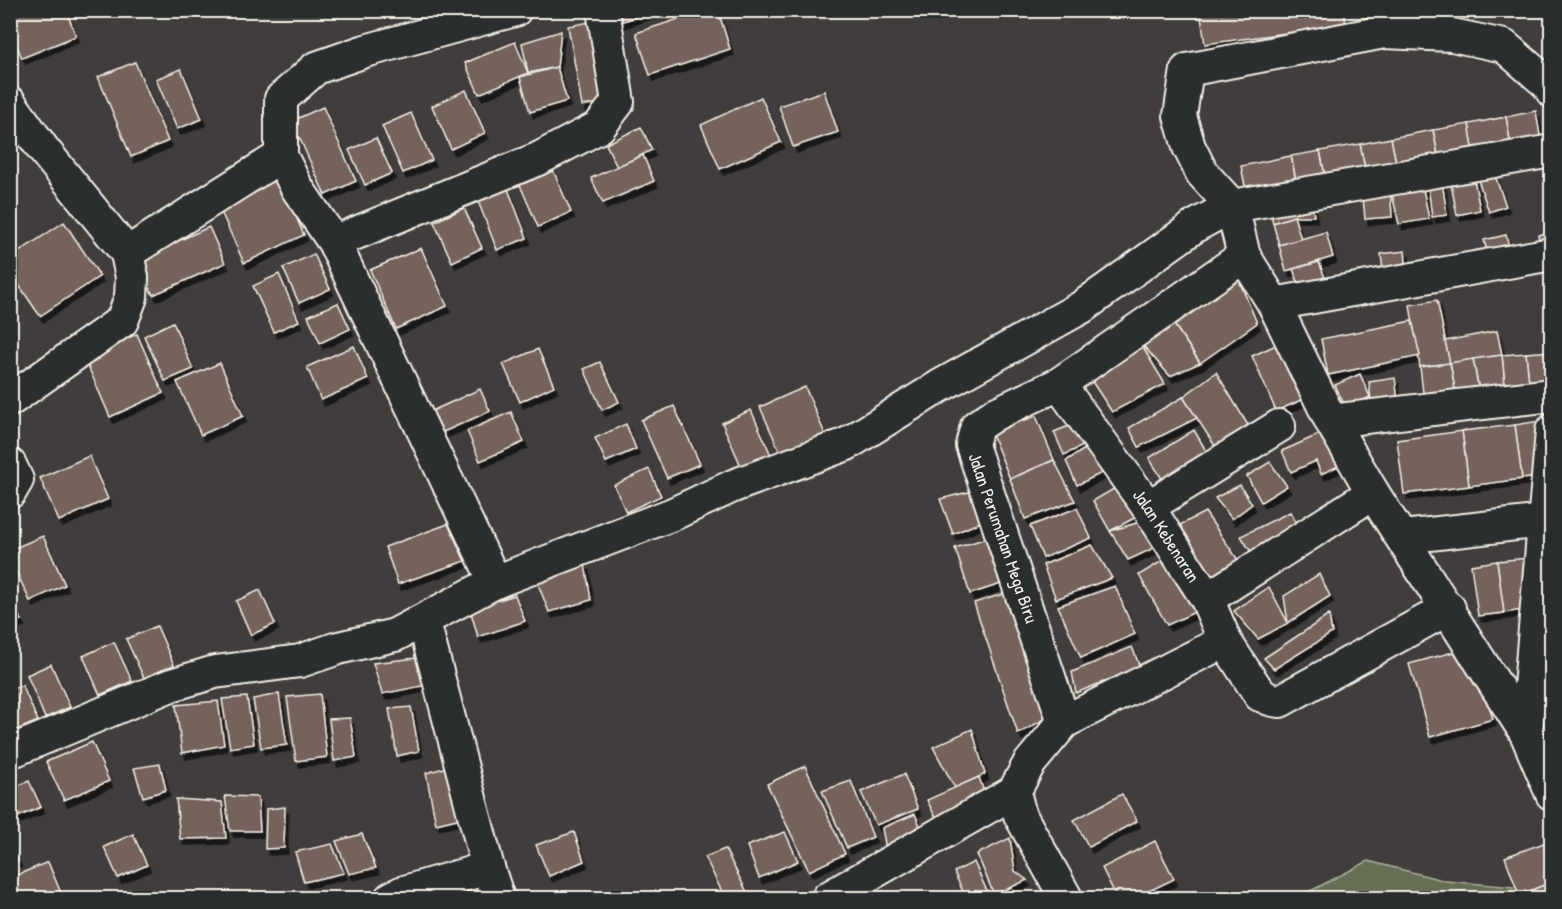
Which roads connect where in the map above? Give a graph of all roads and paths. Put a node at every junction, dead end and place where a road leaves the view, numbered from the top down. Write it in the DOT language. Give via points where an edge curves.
graph roads {
  1 [pos="515,10"];
  2 [pos="603,10"];
  3 [pos="1551,91"];
  4 [pos="10,103"];
  5 [pos="1551,151"];
  6 [pos="281,156"];
  7 [pos="1232,206"];
  8 [pos="334,242"];
  9 [pos="128,253"];
  10 [pos="1551,254"];
  11 [pos="1244,256"];
  12 [pos="1274,304"];
  13 [pos="1059,384"];
  14 [pos="1551,395"];
  15 [pos="10,400"];
  16 [pos="1331,421"];
  17 [pos="1279,426"];
  18 [pos="1551,431"];
  19 [pos="10,465"];
  20 [pos="10,492"];
  21 [pos="1373,493"];
  22 [pos="1148,507"];
  23 [pos="1544,521"];
  24 [pos="1403,537"];
  25 [pos="495,582"];
  26 [pos="1207,599"];
  27 [pos="1449,608"];
  28 [pos="424,622"];
  29 [pos="1225,641"];
  30 [pos="1064,722"];
  31 [pos="1526,733"];
  32 [pos="10,752"];
  33 [pos="1014,792"];
  34 [pos="1551,795"];
  35 [pos="488,868"];
  36 [pos="391,898"];
  37 [pos="498,898"];
  38 [pos="828,898"];
  39 [pos="1066,898"];
  1 -- 6 [label="street" via="316,68 281,99"];
  2 -- 8 [label="street" via="618,102 599,127 538,159"];
  3 -- 7 [label="street" via="1504,46 1452,35 1384,32 1187,70 1180,116 1189,147 1202,173"];
  4 -- 9 [label="street"];
  5 -- 7 [label="street"];
  6 -- 8 [label="street" via="297,188"];
  6 -- 9 [label="street"];
  7 -- 11 [label="street"];
  7 -- 25 [label="street" via="1195,226 1082,307 940,386 848,444"];
  8 -- 25 [label="street"];
  9 -- 15 [label="street" via="132,277 122,321"];
  10 -- 12 [label="street"];
  11 -- 12 [label="street"];
  11 -- 13 [label="street, Jalan Perumahan Mega Biru"];
  12 -- 16 [label="street"];
  13 -- 22 [label="street, Jalan Kebenaran"];
  13 -- 30 [label="street, Jalan Perumahan Mega Biru" via="977,426 972,445"];
  14 -- 16 [label="street"];
  16 -- 21 [label="street"];
  17 -- 22 [label="street"];
  18 -- 23 [label="street"];
  19 -- 20 [label="street" via="17,480"];
  21 -- 24 [label="street"];
  21 -- 26 [label="street"];
  22 -- 26 [label="street, Jalan Kebenaran"];
  23 -- 24 [label="street"];
  23 -- 31 [label="street"];
  24 -- 27 [label="street"];
  25 -- 28 [label="street"];
  26 -- 29 [label="street, Jalan Kebenaran"];
  27 -- 29 [label="street, Jalan Kebenaran" via="1280,701 1260,695"];
  27 -- 31 [label="street"];
  28 -- 32 [label="street" via="395,635 300,661 215,672 182,682"];
  28 -- 35 [label="street"];
  29 -- 30 [label="street"];
  30 -- 33 [label="street" via="1029,764"];
  31 -- 34 [label="street"];
  33 -- 38 [label="street"];
  33 -- 39 [label="street" via="1020,815"];
  35 -- 36 [label="street"];
  35 -- 37 [label="street"];
}
